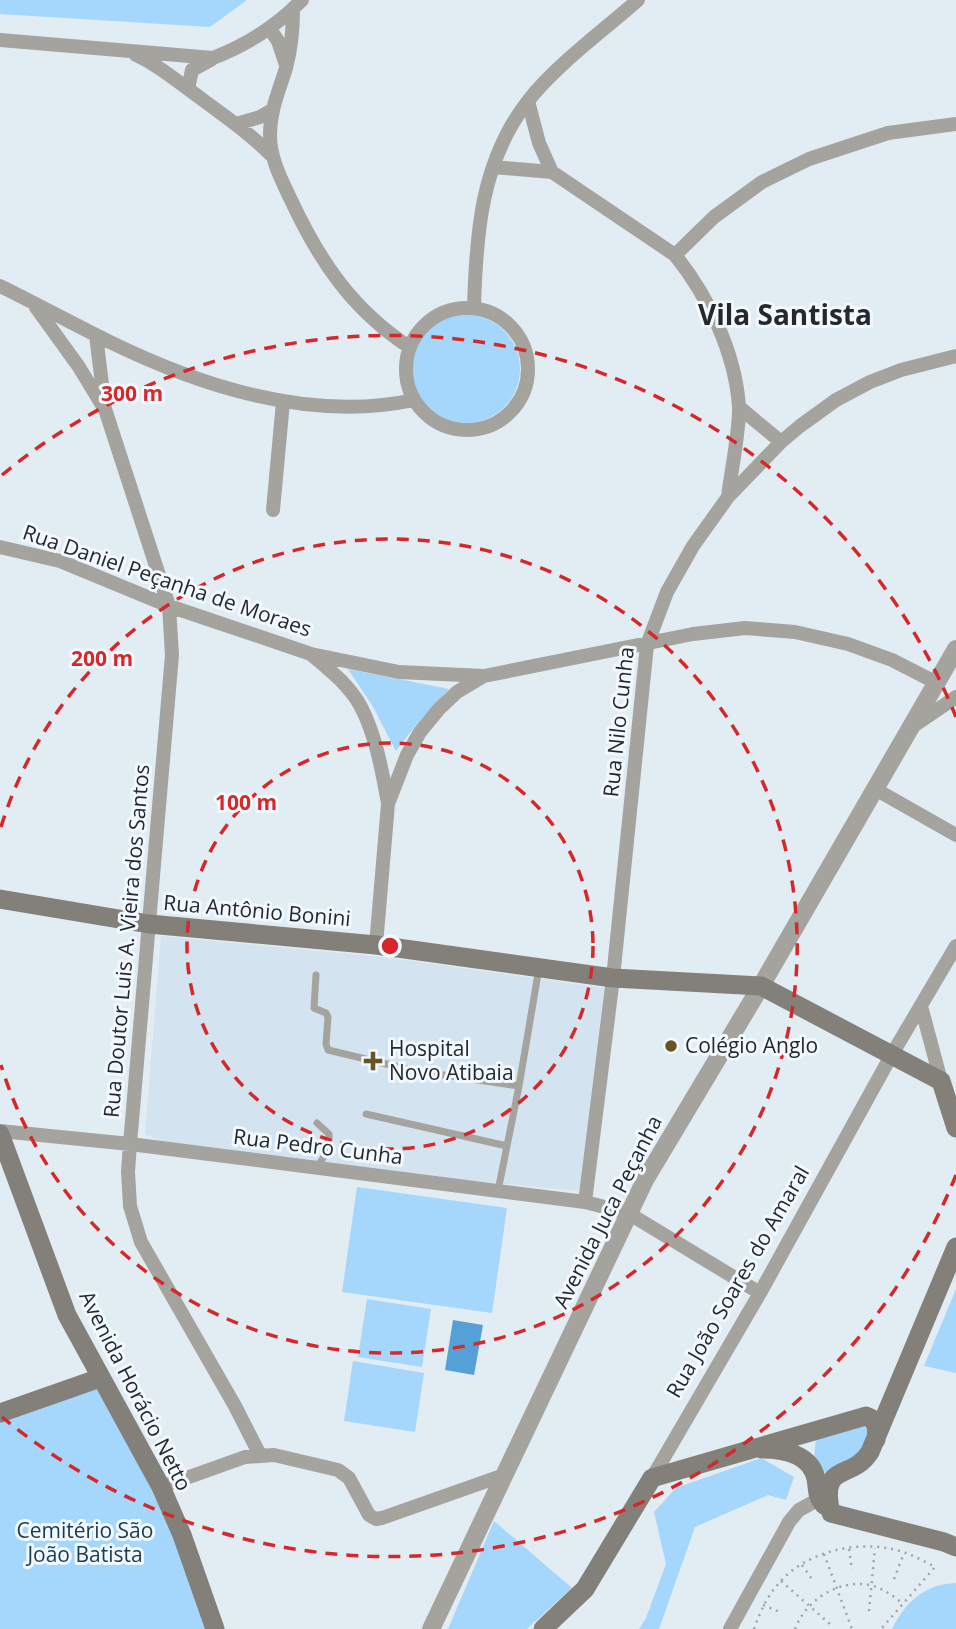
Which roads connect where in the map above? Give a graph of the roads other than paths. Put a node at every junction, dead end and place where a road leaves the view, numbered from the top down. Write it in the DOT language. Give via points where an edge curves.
graph roads {
  1 [pos="638,0"];
  2 [pos="298,5"];
  3 [pos="270,29"];
  4 [pos="0,40"];
  5 [pos="125,51"];
  6 [pos="213,58"];
  7 [pos="286,66"];
  8 [pos="188,89"];
  9 [pos="528,101"];
  10 [pos="272,110"];
  11 [pos="236,124"];
  12 [pos="956,124"];
  13 [pos="271,155"];
  14 [pos="493,167"];
  15 [pos="552,172"];
  16 [pos="675,255"];
  17 [pos="0,286"];
  18 [pos="31,301"];
  19 [pos="474,308"];
  20 [pos="96,335"];
  21 [pos="409,347"];
  22 [pos="956,355"];
  23 [pos="414,400"];
  24 [pos="283,402"];
  25 [pos="739,407"];
  26 [pos="105,409"];
  27 [pos="781,442"];
  28 [pos="728,497"];
  29 [pos="273,510"];
  30 [pos="0,547"];
  31 [pos="169,606"];
  32 [pos="647,645"];
  33 [pos="956,649"];
  34 [pos="311,654"];
  35 [pos="484,676"];
  36 [pos="935,682"];
  37 [pos="956,697"];
  38 [pos="912,727"];
  39 [pos="407,754"];
  40 [pos="380,758"];
  41 [pos="875,789"];
  42 [pos="388,804"];
  43 [pos="956,835"];
  44 [pos="0,899"];
  45 [pos="149,924"];
  46 [pos="376,945"];
  47 [pos="956,946"];
  48 [pos="539,967"];
  49 [pos="316,975"];
  50 [pos="613,978"];
  51 [pos="761,986"];
  52 [pos="921,1006"];
  53 [pos="891,1056"];
  54 [pos="941,1081"];
  55 [pos="519,1086"];
  56 [pos="366,1114"];
  57 [pos="317,1123"];
  58 [pos="956,1128"];
  59 [pos="0,1132"];
  60 [pos="130,1144"];
  61 [pos="507,1146"];
  62 [pos="316,1168"];
  63 [pos="497,1191"];
  64 [pos="585,1202"];
  65 [pos="628,1213"];
  66 [pos="956,1247"];
  67 [pos="760,1293"];
  68 [pos="100,1378"];
  69 [pos="0,1413"];
  70 [pos="822,1428"];
  71 [pos="876,1440"];
  72 [pos="738,1452"];
  73 [pos="260,1455"];
  74 [pos="813,1469"];
  75 [pos="504,1475"];
  76 [pos="836,1475"];
  77 [pos="652,1478"];
  78 [pos="161,1487"];
  79 [pos="825,1506"];
  80 [pos="956,1547"];
  81 [pos="215,1629"];
  82 [pos="431,1629"];
  83 [pos="543,1629"];
  84 [pos="730,1629"];
  1 -- 9 [label="street"];
  2 -- 3 [label="street"];
  2 -- 7 [label="street"];
  3 -- 6 [label="street"];
  3 -- 7 [label="street"];
  4 -- 5 [label="street"];
  5 -- 6 [label="street"];
  5 -- 8 [label="street" via="155,64"];
  6 -- 8 [label="street" via="192,70"];
  7 -- 10 [label="street"];
  8 -- 11 [label="street"];
  9 -- 14 [label="street" via="505,136"];
  9 -- 15 [label="street"];
  10 -- 11 [label="street"];
  10 -- 13 [label="street"];
  11 -- 13 [label="street"];
  12 -- 16 [label="street" via="888,133 809,159 762,182 714,217"];
  13 -- 21 [label="street" via="327,267 359,307"];
  14 -- 15 [label="street"];
  14 -- 19 [label="street" via="482,199"];
  15 -- 16 [label="street"];
  16 -- 25 [label="street" via="690,273 718,328 731,360"];
  17 -- 18 [label="street, Rua Doutor Luis A. Vieira dos Santos"];
  18 -- 20 [label="street, Rua Doutor Luis A. Vieira dos Santos"];
  18 -- 26 [label="street, Rua Doutor Luis A. Vieira dos Santos"];
  19 -- 21 [label="street" via="435,316"];
  19 -- 23 [label="street" via="494,314 523,344 528,364 526,385 517,404 484,428 463,431 442,426"];
  20 -- 24 [label="street" via="201,380"];
  20 -- 26 [label="street, Rua Doutor Luis A. Vieira dos Santos"];
  21 -- 23 [label="street" via="405,365"];
  22 -- 27 [label="street, Rua Nilo Cunha" via="870,382 836,400"];
  23 -- 24 [label="street" via="346,407"];
  24 -- 29 [label="street"];
  25 -- 27 [label="street"];
  25 -- 28 [label="street"];
  26 -- 31 [label="street, Rua Doutor Luis A. Vieira dos Santos"];
  27 -- 28 [label="street, Rua Nilo Cunha"];
  28 -- 32 [label="street, Rua Nilo Cunha" via="667,592"];
  30 -- 31 [label="street, Rua Daniel Peçanha de Moraes" via="60,561"];
  31 -- 34 [label="street, Rua Daniel Peçanha de Moraes"];
  31 -- 45 [label="street, Rua Doutor Luis A. Vieira dos Santos" via="172,655"];
  32 -- 35 [label="street, Rua Daniel Peçanha de Moraes"];
  32 -- 36 [label="street, Rua Daniel Peçanha de Moraes" via="745,628 795,632 848,644"];
  32 -- 50 [label="street, Rua Nilo Cunha"];
  33 -- 36 [label="street, Avenida Juca Peçanha"];
  34 -- 35 [label="street, Rua Daniel Peçanha de Moraes" via="399,672"];
  34 -- 40 [label="street" via="339,678 361,706"];
  35 -- 39 [label="street" via="439,709"];
  36 -- 38 [label="street, Avenida Juca Peçanha"];
  37 -- 38 [label="street"];
  38 -- 41 [label="street, Avenida Juca Peçanha"];
  39 -- 40 [label="street" via="401,761"];
  39 -- 42 [label="street"];
  40 -- 42 [label="street"];
  41 -- 43 [label="street"];
  41 -- 51 [label="street, Avenida Juca Peçanha"];
  42 -- 46 [label="street"];
  44 -- 45 [label="main road, Rua Antônio Bonini"];
  45 -- 46 [label="main road, Rua Antônio Bonini"];
  45 -- 60 [label="street, Rua Doutor Luis A. Vieira dos Santos"];
  46 -- 48 [label="main road, Rua Antônio Bonini"];
  47 -- 52 [label="street, Rua João Soares do Amaral"];
  48 -- 50 [label="main road, Rua Antônio Bonini"];
  48 -- 55 [label="lane"];
  49 -- 55 [label="lane" via="314,1008 328,1017 328,1050 416,1071"];
  50 -- 51 [label="main road, Rua Antônio Bonini"];
  50 -- 64 [label="street, Rua Nilo Cunha"];
  51 -- 53 [label="main road"];
  51 -- 65 [label="street, Avenida Juca Peçanha"];
  52 -- 53 [label="street, Rua João Soares do Amaral"];
  52 -- 54 [label="street"];
  53 -- 54 [label="main road"];
  53 -- 67 [label="street, Rua João Soares do Amaral"];
  54 -- 58 [label="main road"];
  55 -- 61 [label="lane"];
  56 -- 61 [label="lane"];
  57 -- 62 [label="lane" via="329,1134 330,1144"];
  59 -- 60 [label="street, Rua Pedro Cunha"];
  59 -- 68 [label="main road, Avenida Horácio Netto" via="67,1315"];
  60 -- 62 [label="street, Rua Pedro Cunha"];
  60 -- 73 [label="street, Rua Doutor Luis A. Vieira dos Santos" via="130,1206 141,1242"];
  61 -- 63 [label="lane"];
  62 -- 63 [label="street, Rua Pedro Cunha"];
  63 -- 64 [label="street, Rua Pedro Cunha"];
  64 -- 65 [label="street, Rua Pedro Cunha"];
  65 -- 67 [label="street, Rua Pedro Cunha"];
  65 -- 75 [label="street, Avenida Juca Peçanha"];
  66 -- 71 [label="main road"];
  67 -- 77 [label="street, Rua João Soares do Amaral"];
  68 -- 69 [label="main road"];
  68 -- 78 [label="main road, Avenida Horácio Netto"];
  70 -- 71 [label="main road" via="866,1416 876,1424"];
  70 -- 72 [label="main road"];
  70 -- 74 [label="main road" via="806,1451"];
  71 -- 76 [label="main road" via="866,1459"];
  72 -- 74 [label="main road" via="790,1452"];
  72 -- 77 [label="main road"];
  73 -- 75 [label="street" via="338,1469 376,1519"];
  73 -- 78 [label="street"];
  74 -- 76 [label="main road"];
  74 -- 79 [label="main road"];
  75 -- 82 [label="street, Avenida Juca Peçanha"];
  76 -- 79 [label="main road"];
  77 -- 83 [label="main road, Rua João Soares do Amaral" via="585,1589"];
  78 -- 81 [label="main road, Avenida Horácio Netto"];
  79 -- 80 [label="main road"];
  79 -- 84 [label="street" via="799,1510 789,1522"];
}
